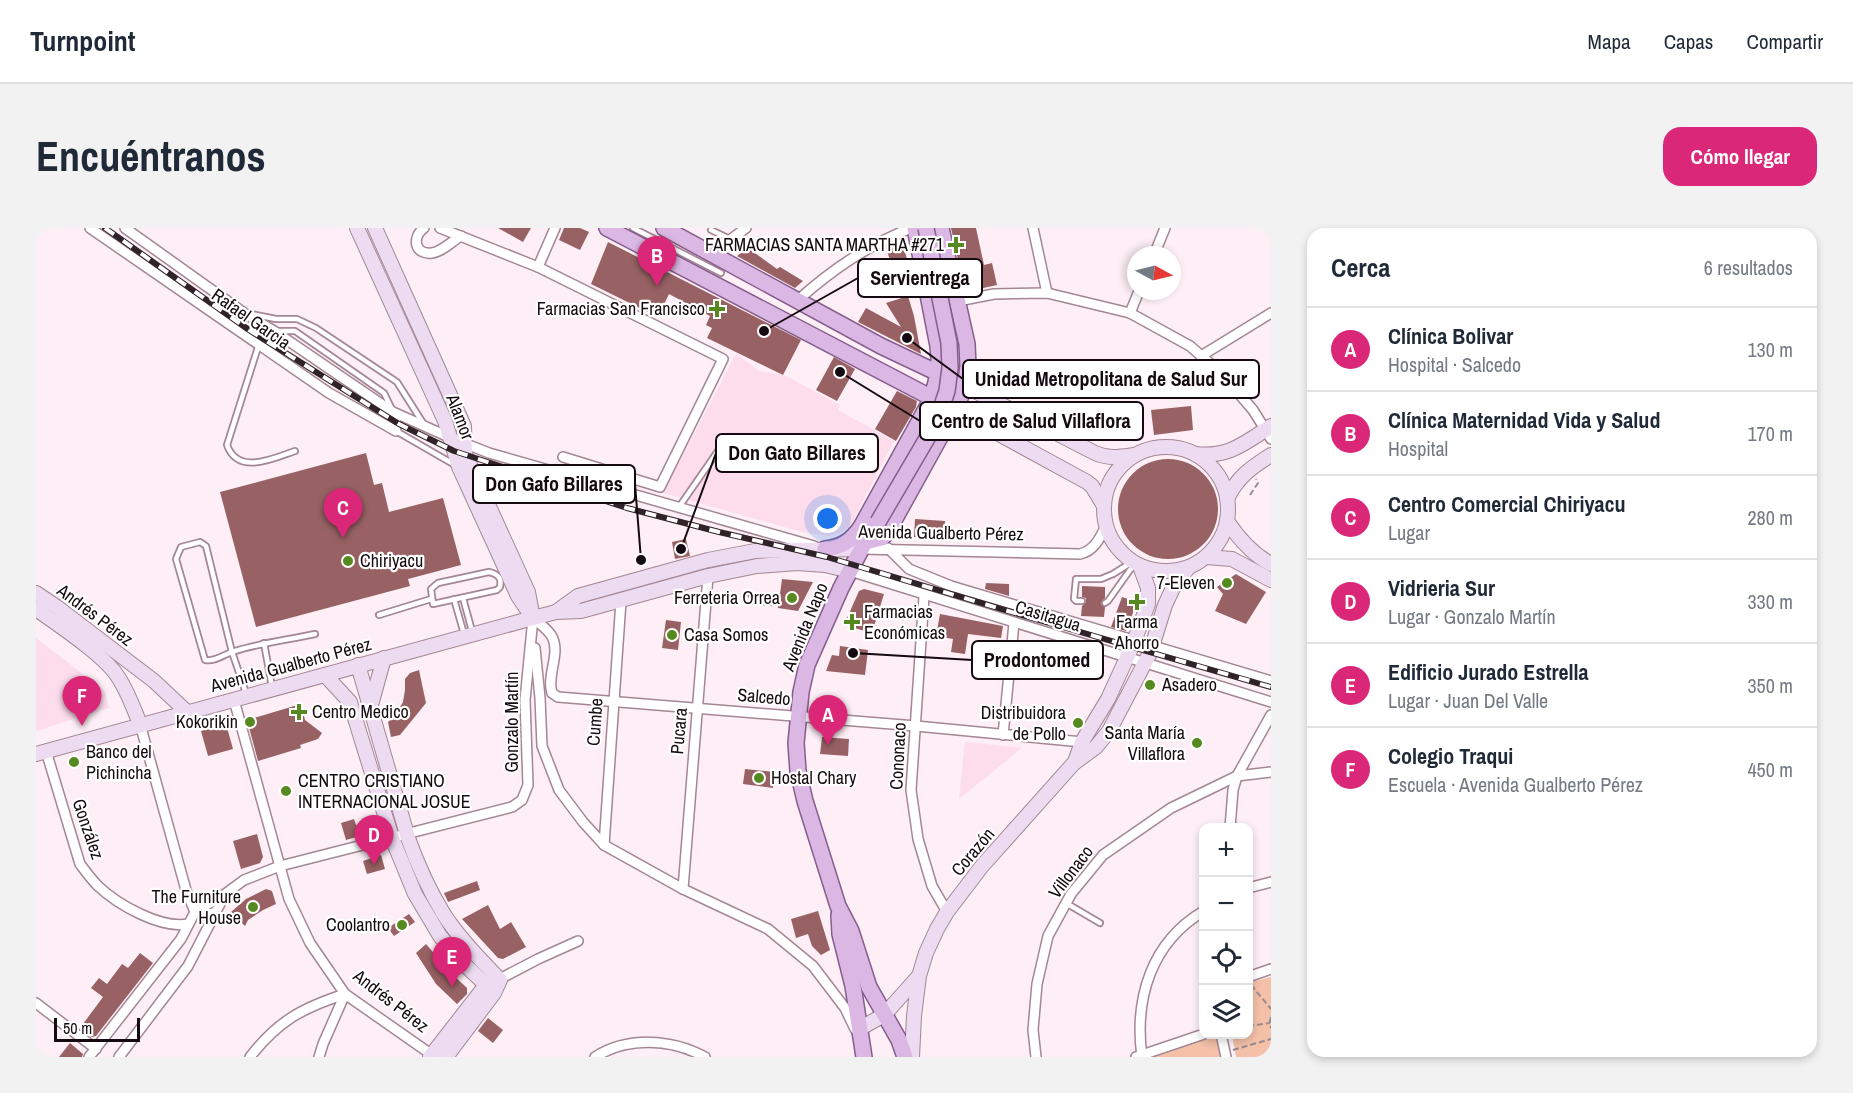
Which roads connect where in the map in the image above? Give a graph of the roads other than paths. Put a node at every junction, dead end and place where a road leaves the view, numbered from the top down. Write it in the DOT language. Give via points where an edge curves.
graph roads {
  1 [pos="90,228"];
  2 [pos="125,228"];
  3 [pos="357,228"];
  4 [pos="375,228"];
  5 [pos="424,228"];
  6 [pos="440,228"];
  7 [pos="555,228"];
  8 [pos="607,228"];
  9 [pos="633,228"];
  10 [pos="664,228"];
  11 [pos="746,228"];
  12 [pos="913,228"];
  13 [pos="926,228"];
  14 [pos="942,228"];
  15 [pos="1033,228"];
  16 [pos="1165,228"];
  17 [pos="711,231"];
  18 [pos="680,232"];
  19 [pos="461,236"];
  20 [pos="730,239"];
  21 [pos="1158,246"];
  22 [pos="711,254"];
  23 [pos="537,267"];
  24 [pos="721,273"];
  25 [pos="1047,293"];
  26 [pos="798,300"];
  27 [pos="1135,300"];
  28 [pos="958,301"];
  29 [pos="244,313"];
  30 [pos="1130,313"];
  31 [pos="1271,313"];
  32 [pos="232,326"];
  33 [pos="274,331"];
  34 [pos="259,344"];
  35 [pos="1201,356"];
  36 [pos="938,374"];
  37 [pos="965,386"];
  38 [pos="932,398"];
  39 [pos="955,410"];
  40 [pos="393,412"];
  41 [pos="424,426"];
  42 [pos="396,431"];
  43 [pos="1270,431"];
  44 [pos="451,438"];
  45 [pos="465,444"];
  46 [pos="296,451"];
  47 [pos="765,454"];
  48 [pos="1196,454"];
  49 [pos="1136,455"];
  50 [pos="1271,455"];
  51 [pos="563,457"];
  52 [pos="459,467"];
  53 [pos="1227,499"];
  54 [pos="1104,506"];
  55 [pos="679,507"];
  56 [pos="1227,521"];
  57 [pos="1106,526"];
  58 [pos="862,539"];
  59 [pos="888,548"];
  60 [pos="825,549"];
  61 [pos="1206,557"];
  62 [pos="1136,564"];
  63 [pos="1271,564"];
  64 [pos="1188,568"];
  65 [pos="849,571"];
  66 [pos="708,576"];
  67 [pos="1271,580"];
  68 [pos="36,593"];
  69 [pos="924,596"];
  70 [pos="463,597"];
  71 [pos="432,599"];
  72 [pos="454,599"];
  73 [pos="621,601"];
  74 [pos="1082,602"];
  75 [pos="1105,603"];
  76 [pos="36,609"];
  77 [pos="556,612"];
  78 [pos="379,615"];
  79 [pos="533,618"];
  80 [pos="1014,624"];
  81 [pos="315,634"];
  82 [pos="469,635"];
  83 [pos="1134,642"];
  84 [pos="264,643"];
  85 [pos="1152,646"];
  86 [pos="232,652"];
  87 [pos="384,658"];
  88 [pos="1127,658"];
  89 [pos="1145,663"];
  90 [pos="358,665"];
  91 [pos="325,675"];
  92 [pos="1271,681"];
  93 [pos="272,689"];
  94 [pos="552,693"];
  95 [pos="241,698"];
  96 [pos="613,700"];
  97 [pos="1271,702"];
  98 [pos="370,707"];
  99 [pos="698,708"];
  100 [pos="187,712"];
  101 [pos="1271,715"];
  102 [pos="797,716"];
  103 [pos="140,724"];
  104 [pos="916,726"];
  105 [pos="1267,731"];
  106 [pos="1003,735"];
  107 [pos="1082,742"];
  108 [pos="41,752"];
  109 [pos="1074,763"];
  110 [pos="1271,772"];
  111 [pos="1237,776"];
  112 [pos="1230,823"];
  113 [pos="407,833"];
  114 [pos="392,838"];
  115 [pos="603,845"];
  116 [pos="280,866"];
  117 [pos="1271,882"];
  118 [pos="1253,887"];
  119 [pos="683,889"];
  120 [pos="225,894"];
  121 [pos="1066,903"];
  122 [pos="838,906"];
  123 [pos="195,912"];
  124 [pos="947,912"];
  125 [pos="214,913"];
  126 [pos="1199,914"];
  127 [pos="1100,923"];
  128 [pos="188,924"];
  129 [pos="578,941"];
  130 [pos="1271,969"];
  131 [pos="919,976"];
  132 [pos="1253,978"];
  133 [pos="500,980"];
  134 [pos="490,989"];
  135 [pos="345,994"];
  136 [pos="36,1003"];
  137 [pos="884,1015"];
  138 [pos="859,1034"];
  139 [pos="1199,1035"];
  140 [pos="1222,1039"];
  141 [pos="96,1048"];
  142 [pos="1228,1054"];
  143 [pos="432,1056"];
  144 [pos="1140,1056"];
  145 [pos="89,1057"];
  146 [pos="119,1057"];
  147 [pos="250,1057"];
  148 [pos="319,1057"];
  149 [pos="446,1057"];
  150 [pos="595,1057"];
  151 [pos="705,1057"];
  152 [pos="866,1057"];
  153 [pos="905,1057"];
  154 [pos="912,1057"];
  155 [pos="1036,1057"];
  1 -- 32 [label="street, Rafael Garcia"];
  2 -- 29 [label="street"];
  3 -- 44 [label="main road, Alamor"];
  4 -- 45 [label="main road, Alamor" via="464,426"];
  5 -- 19 [label="street" via="415,240 424,253 433,253"];
  6 -- 19 [label="street"];
  7 -- 23 [label="street"];
  8 -- 38 [label="main road"];
  9 -- 24 [label="lane"];
  10 -- 18 [label="main road"];
  11 -- 20 [label="street"];
  12 -- 26 [label="street" via="852,257"];
  12 -- 36 [label="main road, Avenida Napo" via="938,346"];
  13 -- 58 [label="main road, bridge" via="949,343 947,391 936,423 878,522"];
  14 -- 28 [label="main road"];
  15 -- 25 [label="street"];
  16 -- 21 [label="street"];
  17 -- 20 [label="lane"];
  18 -- 22 [label="main road"];
  19 -- 23 [label="street"];
  20 -- 22 [label="street"];
  22 -- 26 [label="main road"];
  23 -- 51 [label="street" via="723,359 660,487"];
  25 -- 28 [label="street" via="1002,293"];
  25 -- 30 [label="street"];
  26 -- 36 [label="main road"];
  27 -- 30 [label="street"];
  28 -- 37 [label="main road" via="967,344"];
  29 -- 33 [label="street"];
  29 -- 41 [label="lane" via="297,319 316,328 397,382"];
  30 -- 35 [label="street"];
  31 -- 35 [label="street"];
  32 -- 33 [label="lane"];
  32 -- 34 [label="street, Rafael Garcia"];
  33 -- 40 [label="street"];
  34 -- 42 [label="street, Rafael Garcia" via="329,393"];
  34 -- 46 [label="lane" via="227,445 237,459 249,463"];
  35 -- 43 [label="street" via="1238,390"];
  36 -- 37 [label="main road"];
  36 -- 38 [label="main road, Avenida Napo"];
  37 -- 39 [label="main road"];
  37 -- 49 [label="main road" via="1106,458"];
  38 -- 39 [label="main road"];
  38 -- 58 [label="main road, Avenida Napo"];
  39 -- 54 [label="main road" via="1087,482"];
  39 -- 58 [label="main road" via="887,533 882,538"];
  40 -- 41 [label="street"];
  40 -- 42 [label="lane" via="399,424"];
  41 -- 44 [label="street"];
  42 -- 52 [label="lane"];
  43 -- 48 [label="main road" via="1226,453"];
  44 -- 45 [label="street"];
  44 -- 52 [label="main road, Alamor"];
  45 -- 55 [label="street"];
  45 -- 79 [label="main road, Alamor" via="465,454 528,592"];
  47 -- 55 [label="lane" via="732,438 720,448"];
  48 -- 49 [label="main road" via="1166,447"];
  48 -- 53 [label="main road" via="1216,473"];
  49 -- 54 [label="main road" via="1117,471"];
  50 -- 53 [label="main road" via="1243,474"];
  52 -- 79 [label="main road, Alamor" via="518,596"];
  53 -- 56 [label="main road"];
  54 -- 57 [label="main road"];
  55 -- 60 [label="street"];
  56 -- 61 [label="main road" via="1220,541"];
  56 -- 63 [label="main road" via="1238,538"];
  57 -- 59 [label="street, Avenida Gualberto Pérez" via="1097,543 1080,554"];
  57 -- 62 [label="main road" via="1116,546"];
  58 -- 59 [label="street, Avenida Gualberto Pérez"];
  58 -- 60 [label="main road, Avenida Gualberto Pérez"];
  58 -- 60 [label="main road" via="855,536 836,548"];
  58 -- 65 [label="main road, Avenida Napo"];
  59 -- 83 [label="street, Casitagua" via="909,569 951,586"];
  60 -- 77 [label="main road, Avenida Gualberto Pérez" via="756,551 708,561 578,596"];
  61 -- 64 [label="main road"];
  61 -- 67 [label="main road" via="1232,559"];
  62 -- 64 [label="main road" via="1156,571"];
  62 -- 74 [label="lane" via="1101,579 1076,579 1074,599"];
  62 -- 75 [label="lane"];
  62 -- 83 [label="main road, Corazón" via="1149,599"];
  64 -- 85 [label="main road, Corazón" via="1165,605"];
  65 -- 66 [label="main road, Avenida Gualberto Pérez" via="797,563"];
  65 -- 69 [label="street, Casitagua"];
  65 -- 102 [label="main road, Avenida Napo" via="807,665"];
  66 -- 73 [label="main road, Avenida Gualberto Pérez"];
  66 -- 99 [label="street, Pucara"];
  68 -- 100 [label="main road, Andrés Pérez" via="154,681"];
  69 -- 80 [label="street, Casitagua"];
  69 -- 104 [label="street, Cononaco"];
  70 -- 71 [label="lane" via="497,590 501,587 500,577 489,572 438,583 430,589"];
  70 -- 72 [label="lane"];
  70 -- 82 [label="lane"];
  71 -- 72 [label="lane" via="433,604"];
  71 -- 78 [label="lane"];
  72 -- 82 [label="lane"];
  73 -- 77 [label="main road, Avenida Gualberto Pérez" via="581,611"];
  73 -- 96 [label="street, Cumbe"];
  76 -- 103 [label="main road, Andrés Pérez" via="115,672"];
  77 -- 79 [label="main road, Avenida Gualberto Pérez"];
  79 -- 82 [label="main road, Avenida Gualberto Pérez"];
  79 -- 94 [label="street, Alamor" via="551,635 554,646"];
  79 -- 113 [label="street, Gonzalo Martín" via="525,700 528,785 522,800 512,807"];
  79 -- 115 [label="street" via="542,746 559,790"];
  80 -- 88 [label="street, Casitagua"];
  80 -- 106 [label="street"];
  81 -- 84 [label="lane"];
  82 -- 87 [label="main road, Avenida Gualberto Pérez"];
  83 -- 85 [label="street, Casitagua"];
  83 -- 88 [label="main road, Corazón"];
  84 -- 86 [label="lane"];
  84 -- 93 [label="lane"];
  85 -- 89 [label="main road, Corazón"];
  85 -- 92 [label="street, Casitagua"];
  86 -- 86 [label="lane" via="206,546 200,542 181,547 176,558 205,660"];
  86 -- 95 [label="lane"];
  87 -- 90 [label="main road, Avenida Gualberto Pérez"];
  87 -- 98 [label="main road"];
  88 -- 89 [label="street, Casitagua"];
  88 -- 107 [label="main road, Corazón"];
  89 -- 97 [label="street, Casitagua"];
  89 -- 109 [label="main road, Corazón" via="1109,731 1096,747"];
  90 -- 91 [label="main road, Avenida Gualberto Pérez"];
  90 -- 98 [label="main road"];
  91 -- 93 [label="main road, Avenida Gualberto Pérez"];
  91 -- 114 [label="main road" via="350,702"];
  93 -- 95 [label="main road, Avenida Gualberto Pérez"];
  94 -- 96 [label="street, Salcedo"];
  95 -- 100 [label="main road, Avenida Gualberto Pérez"];
  95 -- 116 [label="street, Andrés Pérez"];
  96 -- 99 [label="street, Salcedo"];
  96 -- 115 [label="street, Cumbe"];
  98 -- 113 [label="main road"];
  99 -- 102 [label="street, Salcedo"];
  99 -- 119 [label="street, Pucara"];
  100 -- 103 [label="main road, Avenida Gualberto Pérez"];
  101 -- 105 [label="street"];
  102 -- 104 [label="street, Salcedo"];
  102 -- 122 [label="main road, Avenida Napo" via="798,771"];
  103 -- 108 [label="main road, Avenida Gualberto Pérez"];
  103 -- 123 [label="street"];
  104 -- 106 [label="street, Salcedo"];
  104 -- 124 [label="street, Cononaco" via="911,790 918,838 932,886"];
  105 -- 111 [label="street"];
  106 -- 107 [label="street, Salcedo"];
  107 -- 109 [label="main road, Corazón"];
  108 -- 128 [label="street, González" via="80,864 88,876 130,908 168,923"];
  109 -- 124 [label="main road, Corazón" via="982,866"];
  110 -- 111 [label="street, Villonaco"];
  111 -- 112 [label="street"];
  111 -- 121 [label="street, Villonaco" via="1171,808 1103,855"];
  113 -- 114 [label="street, Gonzalo Martín"];
  113 -- 133 [label="main road" via="444,915"];
  114 -- 116 [label="street, Gonzalo Martín"];
  114 -- 134 [label="main road" via="415,894 440,936"];
  115 -- 119 [label="street"];
  116 -- 120 [label="street, Gonzalo Martín" via="244,880"];
  116 -- 135 [label="street, Andrés Pérez" via="289,898 310,943"];
  117 -- 118 [label="street"];
  119 -- 138 [label="street" via="768,929 813,966"];
  120 -- 123 [label="street, Gonzalo Martín"];
  120 -- 125 [label="street, Gonzalo Martín"];
  121 -- 127 [label="lane"];
  121 -- 155 [label="street, Villonaco" via="1048,936 1037,984 1033,1030"];
  122 -- 137 [label="main road, Avenida Napo"];
  122 -- 138 [label="main road, Avenida Napo"];
  123 -- 125 [label="street"];
  123 -- 128 [label="street, Gonzalo Martín"];
  124 -- 131 [label="main road, Corazón" via="929,945"];
  125 -- 146 [label="street, Gonzalo Martín" via="188,966"];
  126 -- 144 [label="street" via="1175,934 1150,975 1140,1016"];
  128 -- 141 [label="street, Gonzalo Martín" via="181,939"];
  129 -- 133 [label="street"];
  130 -- 132 [label="street"];
  131 -- 137 [label="main road, Corazón"];
  131 -- 154 [label="main road, Corazón"];
  133 -- 134 [label="main road"];
  134 -- 143 [label="main road"];
  134 -- 149 [label="main road"];
  135 -- 143 [label="street, Andrés Pérez"];
  135 -- 147 [label="street" via="291,1017 266,1037"];
  135 -- 148 [label="street"];
  136 -- 141 [label="street"];
  137 -- 138 [label="main road, Corazón"];
  137 -- 153 [label="main road, Avenida Napo"];
  138 -- 152 [label="main road, Avenida Napo"];
  139 -- 144 [label="street"];
  140 -- 142 [label="street"];
  141 -- 145 [label="street, Gonzalo Martín"];
  150 -- 151 [label="street" via="626,1044 646,1042 667,1043"];
}
